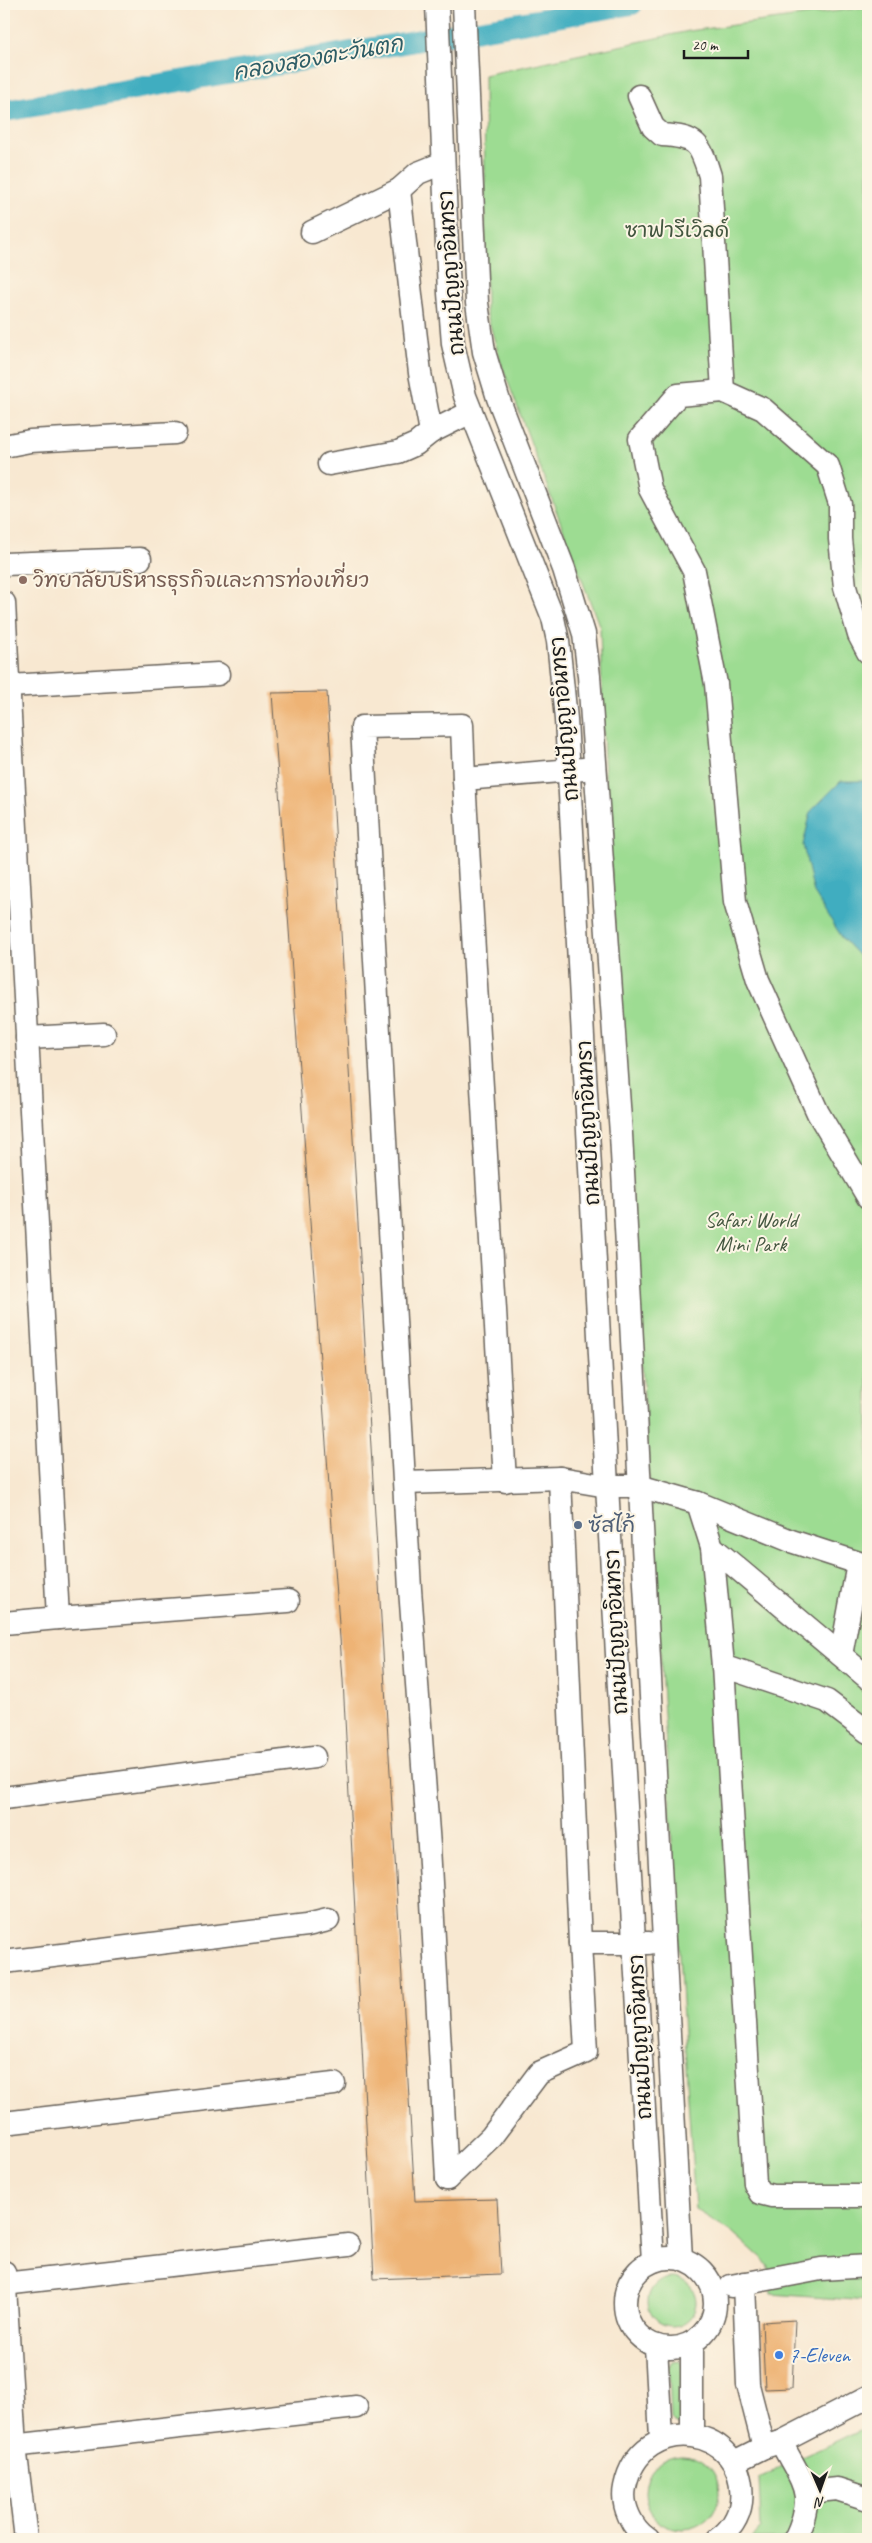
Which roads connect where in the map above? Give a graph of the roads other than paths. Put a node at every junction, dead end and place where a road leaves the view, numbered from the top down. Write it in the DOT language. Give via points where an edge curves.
graph roads {
  1 [pos="464,7"];
  2 [pos="437,8"];
  3 [pos="466,45"];
  4 [pos="438,46"];
  5 [pos="639,96"];
  6 [pos="443,163"];
  7 [pos="399,190"];
  8 [pos="312,232"];
  9 [pos="723,392"];
  10 [pos="471,412"];
  11 [pos="4,430"];
  12 [pos="431,432"];
  13 [pos="176,433"];
  14 [pos="30,441"];
  15 [pos="4,446"];
  16 [pos="329,464"];
  17 [pos="140,559"];
  18 [pos="4,564"];
  19 [pos="4,603"];
  20 [pos="868,652"];
  21 [pos="218,674"];
  22 [pos="10,686"];
  23 [pos="596,768"];
  24 [pos="570,772"];
  25 [pos="464,779"];
  26 [pos="104,1034"];
  27 [pos="26,1038"];
  28 [pos="868,1197"];
  29 [pos="560,1478"];
  30 [pos="505,1481"];
  31 [pos="405,1483"];
  32 [pos="607,1486"];
  33 [pos="639,1486"];
  34 [pos="698,1503"];
  35 [pos="712,1547"];
  36 [pos="863,1565"];
  37 [pos="288,1600"];
  38 [pos="58,1618"];
  39 [pos="4,1623"];
  40 [pos="841,1655"];
  41 [pos="723,1666"];
  42 [pos="868,1678"];
  43 [pos="868,1732"];
  44 [pos="314,1757"];
  45 [pos="4,1798"];
  46 [pos="328,1920"];
  47 [pos="663,1942"];
  48 [pos="580,1943"];
  49 [pos="634,1943"];
  50 [pos="4,1962"];
  51 [pos="334,2084"];
  52 [pos="4,2123"];
  53 [pos="868,2196"];
  54 [pos="348,2245"];
  55 [pos="681,2259"];
  56 [pos="653,2261"];
  57 [pos="868,2266"];
  58 [pos="4,2280"];
  59 [pos="744,2283"];
  60 [pos="714,2291"];
  61 [pos="692,2343"];
  62 [pos="656,2346"];
  63 [pos="868,2397"];
  64 [pos="356,2407"];
  65 [pos="692,2434"];
  66 [pos="661,2438"];
  67 [pos="773,2445"];
  68 [pos="9,2447"];
  69 [pos="734,2462"];
  70 [pos="807,2492"];
  71 [pos="868,2499"];
  72 [pos="26,2539"];
  73 [pos="648,2539"];
  74 [pos="718,2539"];
  75 [pos="794,2539"];
  1 -- 3 [label="street, ถนนปัญญาอินทรา"];
  2 -- 4 [label="street, ถนนปัญญาอินทรา"];
  3 -- 4 [label="street"];
  3 -- 23 [label="street, ถนนปัญญาอินทรา" via="476,303 484,352 498,398 564,569 584,634"];
  4 -- 6 [label="street, ถนนปัญญาอินทรา"];
  5 -- 9 [label="street" via="653,126 662,135 693,140 704,155 708,169"];
  6 -- 7 [label="street" via="418,173"];
  6 -- 10 [label="street, ถนนปัญญาอินทรา" via="453,344"];
  7 -- 8 [label="street"];
  7 -- 12 [label="street" via="412,314"];
  9 -- 20 [label="street" via="763,409 828,466 840,504 845,588 859,635"];
  9 -- 28 [label="street" via="678,395 640,440 650,489 694,571 716,684 735,902 753,962 818,1113"];
  10 -- 12 [label="street"];
  10 -- 24 [label="street, ถนนปัญญาอินทรา" via="553,618"];
  11 -- 14 [label="street"];
  12 -- 16 [label="street" via="398,452"];
  13 -- 14 [label="street"];
  14 -- 15 [label="street"];
  17 -- 18 [label="street"];
  19 -- 22 [label="street"];
  21 -- 22 [label="street"];
  22 -- 27 [label="street"];
  23 -- 24 [label="street"];
  23 -- 33 [label="street, ถนนปัญญาอินทรา" via="621,1134"];
  24 -- 25 [label="street"];
  24 -- 32 [label="street, ถนนปัญญาอินทรา"];
  25 -- 30 [label="street"];
  25 -- 31 [label="street" via="462,725 362,727"];
  26 -- 27 [label="street"];
  27 -- 38 [label="street"];
  29 -- 30 [label="street"];
  29 -- 32 [label="street"];
  29 -- 48 [label="street"];
  30 -- 31 [label="street"];
  31 -- 48 [label="street" via="448,2179 491,2137 539,2073 586,2052"];
  32 -- 33 [label="street"];
  32 -- 49 [label="street, ถนนปัญญาอินทรา"];
  33 -- 34 [label="street"];
  33 -- 47 [label="street, ถนนปัญญาอินทรา"];
  34 -- 35 [label="street"];
  34 -- 36 [label="street" via="791,1541"];
  35 -- 40 [label="street"];
  35 -- 41 [label="street"];
  36 -- 40 [label="street"];
  37 -- 38 [label="street"];
  38 -- 39 [label="street"];
  40 -- 42 [label="street"];
  41 -- 43 [label="street" via="827,1701"];
  41 -- 53 [label="street" via="755,2184 760,2193 772,2196"];
  44 -- 45 [label="street"];
  46 -- 50 [label="street"];
  47 -- 49 [label="street"];
  47 -- 55 [label="street, ถนนปัญญาอินทรา"];
  48 -- 49 [label="street"];
  49 -- 56 [label="street, ถนนปัญญาอินทรา"];
  51 -- 52 [label="street"];
  54 -- 58 [label="street"];
  55 -- 56 [label="street"];
  55 -- 60 [label="street" via="698,2267"];
  56 -- 62 [label="street" via="638,2271 628,2287 625,2304 629,2322 640,2337"];
  57 -- 59 [label="street" via="821,2269"];
  58 -- 68 [label="street"];
  59 -- 60 [label="street"];
  59 -- 67 [label="street" via="748,2385"];
  60 -- 61 [label="street" via="714,2318"];
  61 -- 62 [label="street"];
  61 -- 65 [label="street"];
  62 -- 66 [label="street"];
  63 -- 67 [label="street"];
  64 -- 68 [label="street"];
  65 -- 66 [label="street"];
  65 -- 69 [label="street" via="716,2444"];
  66 -- 73 [label="street" via="642,2450 628,2470 624,2493 629,2516"];
  67 -- 69 [label="street"];
  67 -- 70 [label="street"];
  68 -- 72 [label="street"];
  69 -- 74 [label="street" via="742,2486 740,2511 727,2533"];
  70 -- 71 [label="street" via="837,2489"];
  70 -- 75 [label="street" via="807,2507"];
}
